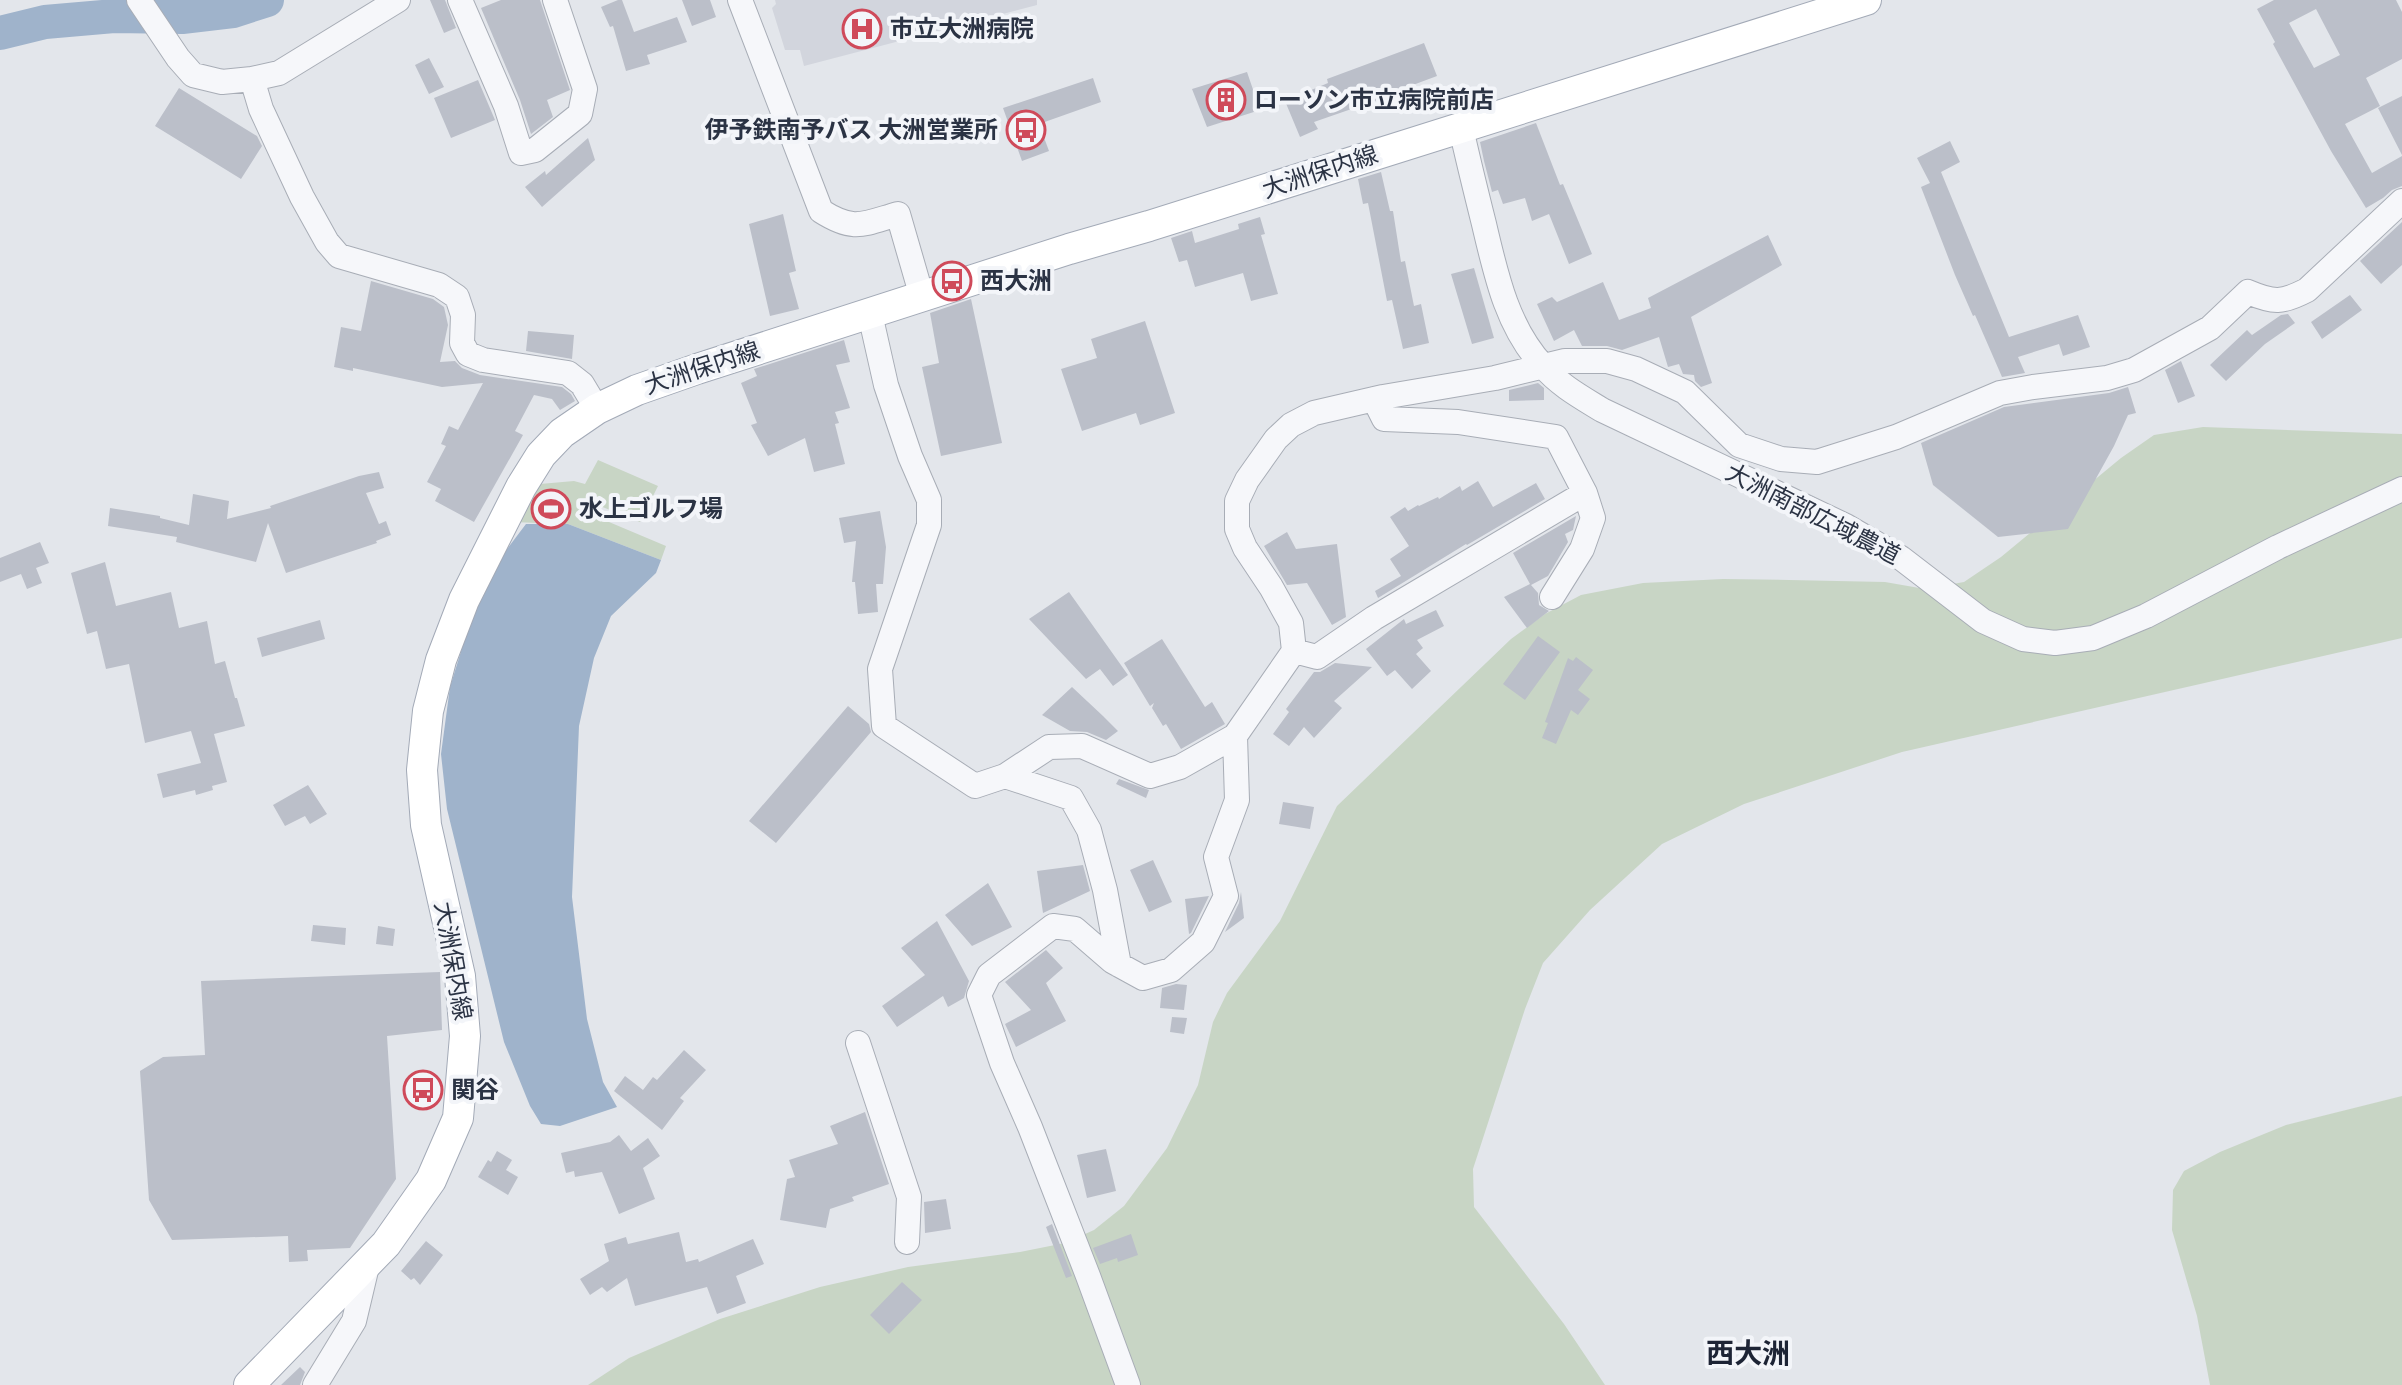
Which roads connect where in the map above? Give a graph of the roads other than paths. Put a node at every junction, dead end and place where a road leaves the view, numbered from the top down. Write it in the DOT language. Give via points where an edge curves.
graph roads {
  1 [pos="139,0"];
  2 [pos="398,0"];
  3 [pos="460,0"];
  4 [pos="555,0"];
  5 [pos="740,0"];
  6 [pos="1866,0"];
  7 [pos="252,79"];
  8 [pos="1461,128"];
  9 [pos="2402,201"];
  10 [pos="922,297"];
  11 [pos="870,314"];
  12 [pos="1543,367"];
  13 [pos="1374,399"];
  14 [pos="597,409"];
  15 [pos="2402,489"];
  16 [pos="1585,493"];
  17 [pos="1552,597"];
  18 [pos="1294,651"];
  19 [pos="1235,736"];
  20 [pos="1005,776"];
  21 [pos="1119,965"];
  22 [pos="858,1043"];
  23 [pos="907,1242"];
  24 [pos="368,1262"];
  25 [pos="249,1385"];
  26 [pos="315,1385"];
  27 [pos="1128,1385"];
  1 -- 7 [label="street" via="193,75 222,82"];
  2 -- 7 [label="street" via="279,73"];
  3 -- 4 [label="street" via="521,153 535,150 580,114 585,89"];
  5 -- 10 [label="street" via="821,211 840,223 860,225 898,214"];
  6 -- 8 [label="main road, 大洲保内線"];
  7 -- 14 [label="street" via="302,197 339,256 439,285 457,297 468,354 568,373 582,384"];
  8 -- 10 [label="main road, 大洲保内線"];
  8 -- 12 [label="street, 大洲南部広域農道" via="1509,314"];
  9 -- 12 [label="street" via="2307,290 2267,301 2248,292 2210,328 2134,370 2000,393 1896,437 1817,462 1781,459 1739,445 1685,392 1636,369 1607,361"];
  10 -- 11 [label="main road, 大洲保内線"];
  11 -- 14 [label="main road, 大洲保内線" via="673,377"];
  11 -- 20 [label="street" via="886,385 929,500 929,525 880,669 884,726 975,786"];
  12 -- 13 [label="street"];
  12 -- 15 [label="street, 大洲南部広域農道" via="1602,410 1846,526 1901,558 1983,621 2023,639 2055,643 2093,638"];
  13 -- 16 [label="street" via="1384,419 1458,422 1556,437"];
  13 -- 18 [label="street" via="1314,413 1291,425 1276,439 1237,501 1237,529 1291,623"];
  14 -- 24 [label="main road, 大洲保内線" via="562,433 521,487 464,600 441,660 428,711 422,770 426,825 460,976 465,1036 458,1118 431,1180"];
  16 -- 17 [label="street" via="1593,518 1582,549"];
  16 -- 18 [label="street" via="1317,657"];
  18 -- 19 [label="street"];
  19 -- 20 [label="street" via="1180,767 1150,776 1082,746 1049,747"];
  19 -- 21 [label="street" via="1237,800 1216,857 1226,896 1203,942 1171,970 1143,978"];
  20 -- 21 [label="street" via="1071,798 1089,830"];
  21 -- 27 [label="street" via="1075,929 1053,926 989,975 979,995"];
  22 -- 23 [label="street" via="909,1197"];
  24 -- 25 [label="main road, 大洲保内線"];
  24 -- 26 [label="street" via="354,1321"];
}
